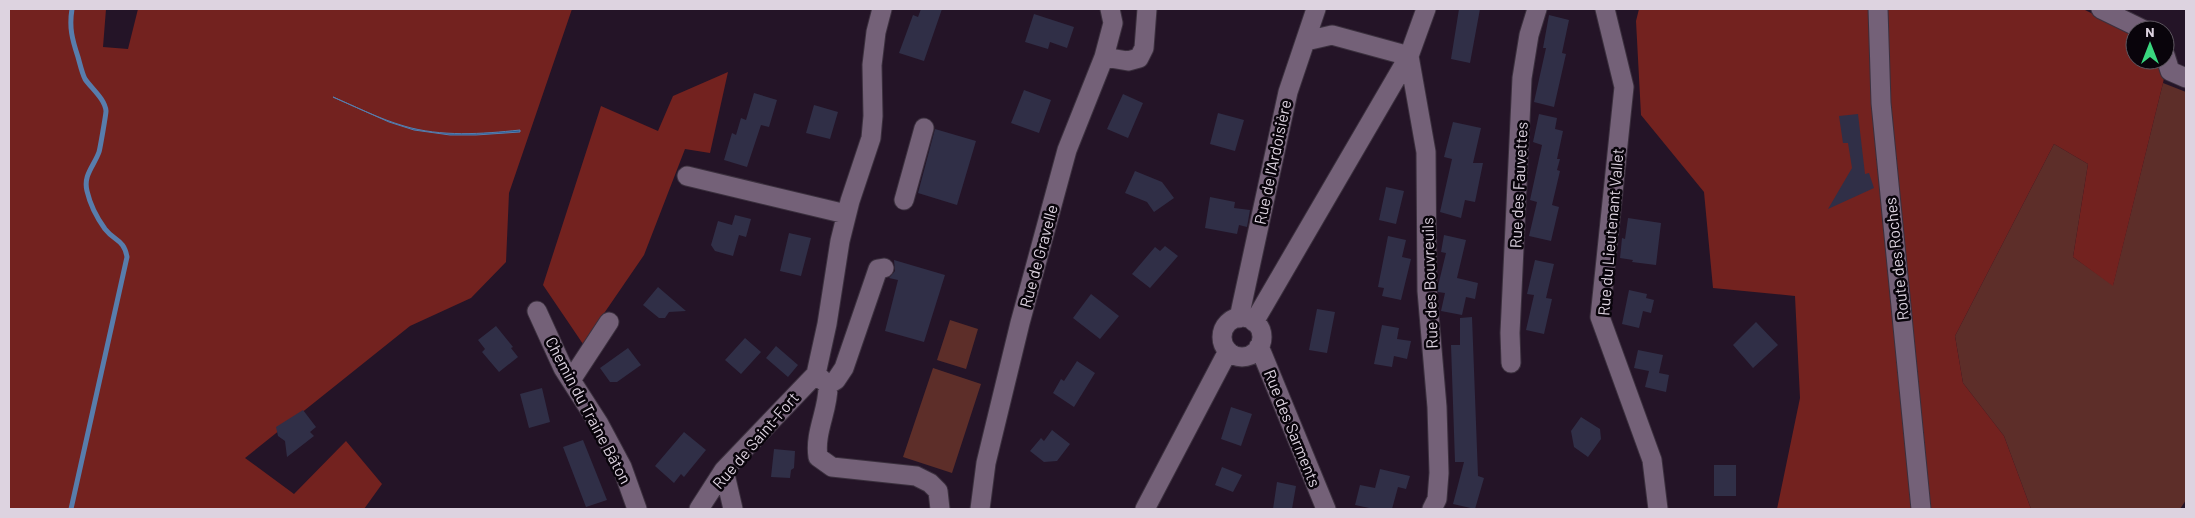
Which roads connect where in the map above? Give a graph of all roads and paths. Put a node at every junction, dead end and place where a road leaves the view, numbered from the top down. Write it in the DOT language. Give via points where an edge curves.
graph roads {
  1 [pos="882,9"];
  2 [pos="1110,9"];
  3 [pos="1147,9"];
  4 [pos="1316,9"];
  5 [pos="1426,9"];
  6 [pos="1537,9"];
  7 [pos="1605,9"];
  8 [pos="1878,9"];
  9 [pos="2101,9"];
  10 [pos="2125,21"];
  11 [pos="1306,41"];
  12 [pos="1409,56"];
  13 [pos="1104,57"];
  14 [pos="2170,70"];
  15 [pos="2186,78"];
  16 [pos="924,128"];
  17 [pos="687,176"];
  18 [pos="904,200"];
  19 [pos="846,214"];
  20 [pos="884,268"];
  21 [pos="537,312"];
  22 [pos="1246,320"];
  23 [pos="609,322"];
  24 [pos="1259,346"];
  25 [pos="1234,354"];
  26 [pos="1510,363"];
  27 [pos="822,379"];
  28 [pos="571,380"];
  29 [pos="724,470"];
  30 [pos="637,509"];
  31 [pos="699,509"];
  32 [pos="733,509"];
  33 [pos="940,509"];
  34 [pos="980,509"];
  35 [pos="1144,509"];
  36 [pos="1326,509"];
  37 [pos="1432,509"];
  38 [pos="1658,509"];
  39 [pos="1921,509"];
  1 -- 19 [label="street, Rue de Saint-Fort" via="872,65 870,138"];
  2 -- 13 [label="street, Rue de Gravelle" via="1113,23"];
  3 -- 13 [label="street" via="1144,48 1138,58 1128,61"];
  4 -- 11 [label="street, Rue de l'Ardoisière"];
  5 -- 12 [label="street"];
  6 -- 26 [label="street, Rue des Fauvettes" via="1522,78"];
  7 -- 38 [label="street, Rue du Lieutenant Vallet" via="1624,87 1600,317 1652,460"];
  8 -- 39 [label="street, Route des Roches" via="1881,103"];
  9 -- 10 [label="street"];
  11 -- 12 [label="street" via="1332,35"];
  11 -- 22 [label="street, Rue de l'Ardoisière" via="1288,92"];
  12 -- 22 [label="street"];
  12 -- 37 [label="street, Rue des Bouvreuils" via="1426,152 1427,291 1439,474 1437,499"];
  13 -- 34 [label="street, Rue de Gravelle" via="1067,150 1055,193 986,463"];
  14 -- 15 [label="street"];
  16 -- 18 [label="street"];
  17 -- 19 [label="street"];
  19 -- 27 [label="street, Rue de Saint-Fort" via="827,324"];
  20 -- 27 [label="street" via="878,269 844,368 836,380"];
  21 -- 28 [label="street, Chemin du Traine Bâton"];
  22 -- 24 [label="street" via="1261,330"];
  22 -- 25 [label="street" via="1228,324 1222,334 1224,346"];
  23 -- 28 [label="street"];
  24 -- 25 [label="street" via="1251,355"];
  24 -- 36 [label="street, Rue des Sarments"];
  25 -- 35 [label="street" via="1206,394"];
  27 -- 29 [label="street, Rue de Saint-Fort"];
  27 -- 33 [label="street, Rue de Saint-Fort" via="829,394 816,446 818,457 832,467 916,476 938,491"];
  28 -- 30 [label="street, Chemin du Traine Bâton" via="622,467"];
  29 -- 31 [label="street, Rue de Saint-Fort"];
  29 -- 32 [label="street"];
}
